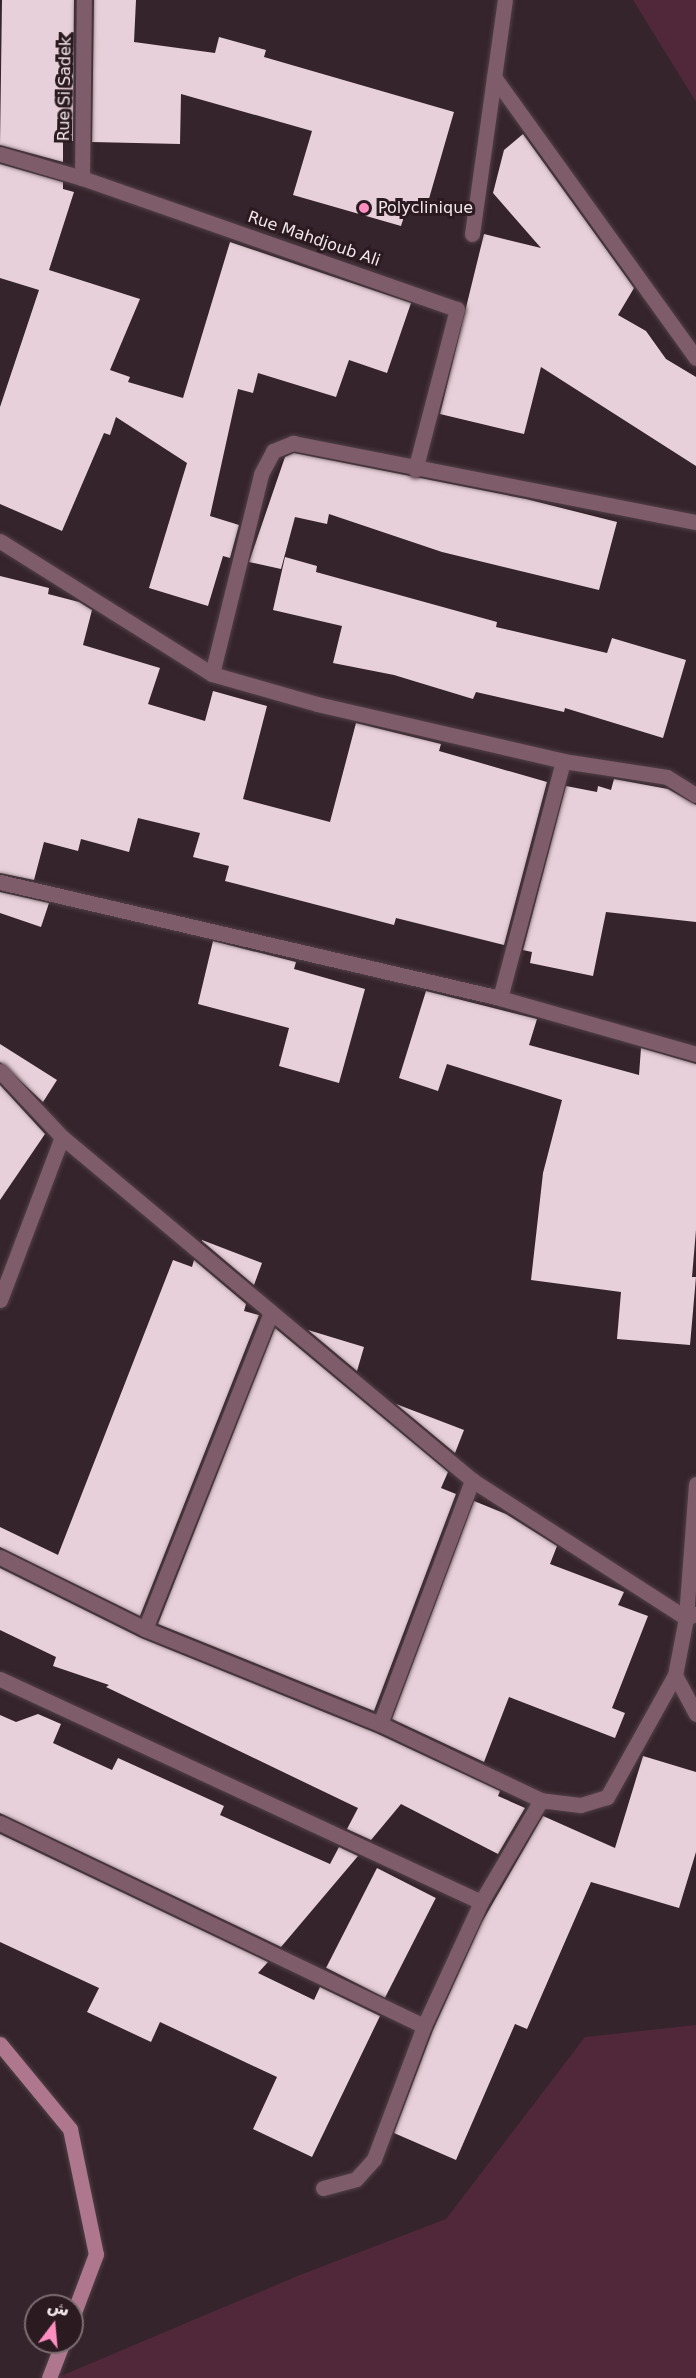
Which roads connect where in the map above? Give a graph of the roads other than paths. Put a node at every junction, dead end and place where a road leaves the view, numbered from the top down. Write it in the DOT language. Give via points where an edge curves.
graph roads {
  1 [pos="84,0"];
  2 [pos="505,0"];
  3 [pos="494,77"];
  4 [pos="0,154"];
  5 [pos="82,178"];
  6 [pos="472,234"];
  7 [pos="696,358"];
  8 [pos="415,470"];
  9 [pos="696,522"];
  10 [pos="0,541"];
  11 [pos="212,674"];
  12 [pos="563,761"];
  13 [pos="696,795"];
  14 [pos="0,882"];
  15 [pos="500,998"];
  16 [pos="696,1054"];
  17 [pos="0,1071"];
  18 [pos="62,1137"];
  19 [pos="0,1300"];
  20 [pos="271,1312"];
  21 [pos="472,1480"];
  22 [pos="696,1484"];
  23 [pos="0,1557"];
  24 [pos="691,1616"];
  25 [pos="144,1629"];
  26 [pos="675,1675"];
  27 [pos="0,1679"];
  28 [pos="696,1714"];
  29 [pos="380,1724"];
  30 [pos="541,1800"];
  31 [pos="0,1824"];
  32 [pos="481,1902"];
  33 [pos="424,2026"];
  34 [pos="0,2044"];
  35 [pos="323,2188"];
  36 [pos="81,2294"];
  37 [pos="59,2354"];
  38 [pos="50,2378"];
  1 -- 5 [label="street, Rue Si Sadek"];
  2 -- 3 [label="street"];
  3 -- 6 [label="street"];
  3 -- 7 [label="street"];
  4 -- 5 [label="street, Rue Mahdjoub Ali"];
  5 -- 8 [label="street, Rue Mahdjoub Ali" via="457,309"];
  8 -- 9 [label="street" via="531,488"];
  8 -- 11 [label="street" via="293,443 273,451 261,474"];
  10 -- 11 [label="street"];
  11 -- 12 [label="street" via="317,704"];
  12 -- 13 [label="street" via="667,777"];
  12 -- 15 [label="street"];
  14 -- 15 [label="street"];
  15 -- 16 [label="street"];
  17 -- 18 [label="street"];
  18 -- 19 [label="street"];
  18 -- 20 [label="street"];
  20 -- 21 [label="street"];
  20 -- 25 [label="street"];
  21 -- 24 [label="street"];
  21 -- 29 [label="street"];
  22 -- 24 [label="street"];
  23 -- 25 [label="street"];
  24 -- 26 [label="street"];
  25 -- 29 [label="street"];
  26 -- 28 [label="street"];
  26 -- 30 [label="street" via="607,1797 580,1805"];
  27 -- 32 [label="street"];
  29 -- 30 [label="street"];
  30 -- 32 [label="street"];
  31 -- 33 [label="street"];
  32 -- 33 [label="street"];
  33 -- 35 [label="street" via="374,2159 356,2179"];
  34 -- 36 [label="main road" via="70,2129 96,2254"];
  37 -- 38 [label="main road"];
}
